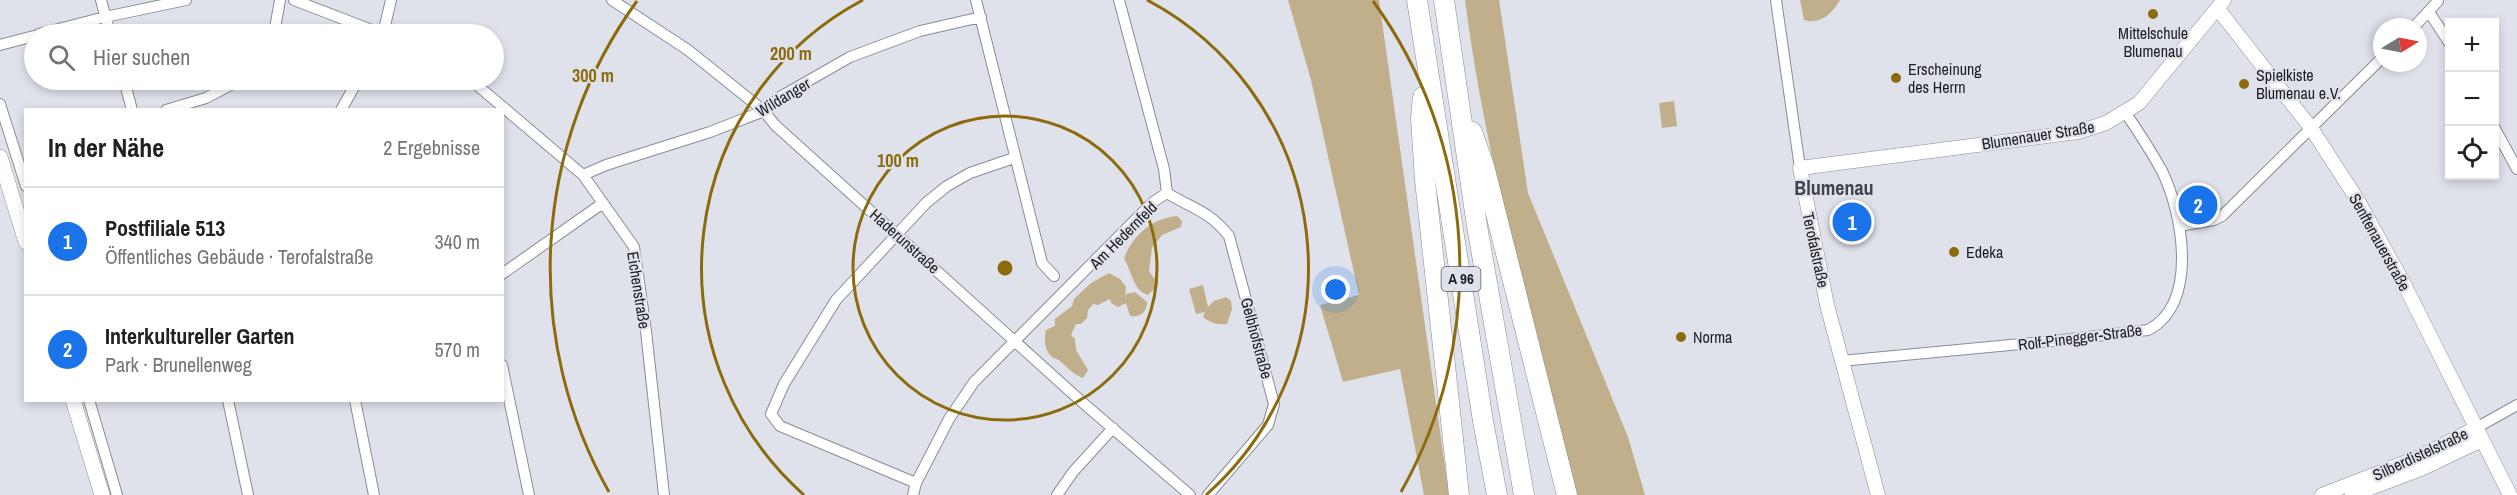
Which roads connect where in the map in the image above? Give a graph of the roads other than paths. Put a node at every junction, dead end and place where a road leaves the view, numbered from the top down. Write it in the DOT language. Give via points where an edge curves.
graph roads {
  1 [pos="101,0"];
  2 [pos="186,0"];
  3 [pos="280,0"];
  4 [pos="294,0"];
  5 [pos="391,0"];
  6 [pos="612,0"];
  7 [pos="976,0"];
  8 [pos="1119,0"];
  9 [pos="1417,0"];
  10 [pos="1444,0"];
  11 [pos="1776,0"];
  12 [pos="2438,1"];
  13 [pos="2219,3"];
  14 [pos="2429,12"];
  15 [pos="105,17"];
  16 [pos="981,17"];
  17 [pos="2423,18"];
  18 [pos="78,24"];
  19 [pos="107,24"];
  20 [pos="276,24"];
  21 [pos="356,24"];
  22 [pos="385,24"];
  23 [pos="2445,36"];
  24 [pos="24,39"];
  25 [pos="0,45"];
  26 [pos="1426,62"];
  27 [pos="2373,67"];
  28 [pos="126,90"];
  29 [pos="221,90"];
  30 [pos="352,90"];
  31 [pos="483,90"];
  32 [pos="1458,91"];
  33 [pos="0,104"];
  34 [pos="131,108"];
  35 [pos="173,108"];
  36 [pos="341,108"];
  37 [pos="764,111"];
  38 [pos="2125,112"];
  39 [pos="2311,128"];
  40 [pos="2499,136"];
  41 [pos="0,158"];
  42 [pos="1014,158"];
  43 [pos="1800,168"];
  44 [pos="2517,169"];
  45 [pos="583,175"];
  46 [pos="24,180"];
  47 [pos="1167,193"];
  48 [pos="603,203"];
  49 [pos="2179,226"];
  50 [pos="897,234"];
  51 [pos="24,236"];
  52 [pos="504,273"];
  53 [pos="1054,276"];
  54 [pos="1014,341"];
  55 [pos="1841,360"];
  56 [pos="504,375"];
  57 [pos="74,402"];
  58 [pos="90,402"];
  59 [pos="228,402"];
  60 [pos="355,402"];
  61 [pos="2517,405"];
  62 [pos="1113,428"];
  63 [pos="2481,431"];
  64 [pos="916,483"];
  65 [pos="102,495"];
  66 [pos="117,495"];
  67 [pos="248,495"];
  68 [pos="374,495"];
  69 [pos="529,495"];
  70 [pos="664,495"];
  71 [pos="913,495"];
  72 [pos="1057,495"];
  73 [pos="1190,495"];
  74 [pos="1208,495"];
  75 [pos="1459,495"];
  76 [pos="1497,495"];
  77 [pos="1524,495"];
  78 [pos="1567,495"];
  79 [pos="1878,495"];
  80 [pos="2322,495"];
  81 [pos="2352,495"];
  82 [pos="2510,495"];
  1 -- 15 [label="street"];
  2 -- 15 [label="street"];
  3 -- 20 [label="street"];
  4 -- 21 [label="street"];
  5 -- 22 [label="street"];
  6 -- 37 [label="street, Haderunstraße" via="688,50"];
  7 -- 16 [label="street"];
  8 -- 47 [label="street, Am Hedernfeld"];
  9 -- 26 [label="highway, A 96"];
  10 -- 32 [label="highway, A 96"];
  11 -- 43 [label="street, Terofalstraße"];
  12 -- 14 [label="street"];
  13 -- 38 [label="street, Blumenauer Straße" via="2145,96"];
  13 -- 39 [label="street, Senftenauerstraße"];
  14 -- 17 [label="street"];
  14 -- 23 [label="street"];
  15 -- 18 [label="street"];
  15 -- 19 [label="street"];
  16 -- 37 [label="street, Wildanger" via="920,31 850,57 780,97"];
  16 -- 42 [label="street"];
  24 -- 25 [label="street"];
  26 -- 75 [label="highway" via="1422,118 1425,180"];
  26 -- 76 [label="highway, A 96"];
  27 -- 39 [label="street"];
  28 -- 34 [label="street"];
  29 -- 35 [label="street"];
  30 -- 36 [label="street"];
  31 -- 45 [label="street, Eichenstraße"];
  32 -- 77 [label="highway, A 96" via="1477,226"];
  32 -- 78 [label="highway" via="1484,166"];
  33 -- 46 [label="street"];
  37 -- 45 [label="street, Wildanger"];
  37 -- 50 [label="street, Haderunstraße"];
  38 -- 43 [label="street, Blumenauer Straße" via="2078,132"];
  38 -- 49 [label="street, Rolf-Pinegger-Straße" via="2162,171"];
  39 -- 49 [label="street" via="2222,216"];
  39 -- 63 [label="street, Senftenauerstraße" via="2374,228"];
  40 -- 44 [label="street"];
  41 -- 51 [label="main road"];
  42 -- 50 [label="street" via="970,173 947,186"];
  42 -- 53 [label="street" via="1042,263"];
  43 -- 55 [label="street, Terofalstraße"];
  45 -- 48 [label="street, Eichenstraße"];
  47 -- 54 [label="street, Am Hedernfeld" via="1153,202"];
  47 -- 74 [label="street, Gelbhofstraße" via="1201,209 1229,236 1274,404 1268,425"];
  48 -- 52 [label="street"];
  48 -- 70 [label="street, Eichenstraße" via="634,247"];
  49 -- 55 [label="street, Rolf-Pinegger-Straße" via="2181,285 2162,323 2148,330"];
  50 -- 54 [label="street, Haderunstraße"];
  50 -- 64 [label="street" via="836,300 784,384 771,414 780,426"];
  54 -- 62 [label="street, Haderunstraße"];
  54 -- 64 [label="street, Am Hedernfeld" via="968,391"];
  55 -- 79 [label="street, Terofalstraße"];
  56 -- 69 [label="street"];
  57 -- 65 [label="main road"];
  58 -- 66 [label="street"];
  59 -- 67 [label="street"];
  60 -- 68 [label="street"];
  61 -- 63 [label="street, Silberdistelstraße"];
  62 -- 72 [label="street"];
  62 -- 73 [label="street, Haderunstraße"];
  63 -- 80 [label="street, Silberdistelstraße"];
  63 -- 81 [label="street, Silberdistelstraße" via="2421,469"];
  63 -- 82 [label="street, Senftenauerstraße"];
  64 -- 71 [label="street, Am Hedernfeld"];
}
